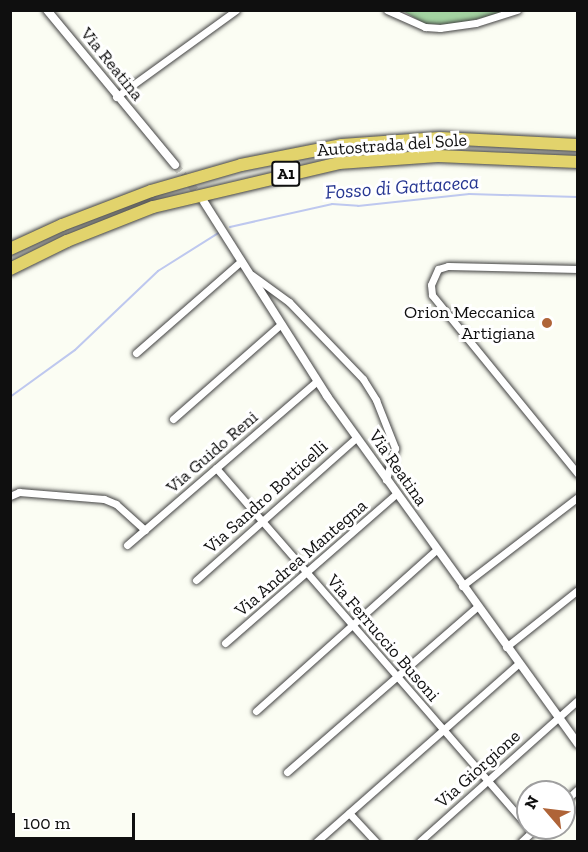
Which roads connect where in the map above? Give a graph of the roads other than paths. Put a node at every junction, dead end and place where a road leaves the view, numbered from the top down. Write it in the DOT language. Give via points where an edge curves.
graph roads {
  1 [pos="47,10"];
  2 [pos="236,10"];
  3 [pos="387,10"];
  4 [pos="517,10"];
  5 [pos="116,97"];
  6 [pos="578,145"];
  7 [pos="578,162"];
  8 [pos="175,165"];
  9 [pos="204,202"];
  10 [pos="10,249"];
  11 [pos="242,261"];
  12 [pos="10,269"];
  13 [pos="578,269"];
  14 [pos="249,273"];
  15 [pos="281,324"];
  16 [pos="136,353"];
  17 [pos="317,381"];
  18 [pos="173,419"];
  19 [pos="356,438"];
  20 [pos="216,468"];
  21 [pos="578,474"];
  22 [pos="386,480"];
  23 [pos="396,494"];
  24 [pos="10,496"];
  25 [pos="578,497"];
  26 [pos="262,521"];
  27 [pos="145,530"];
  28 [pos="127,545"];
  29 [pos="436,550"];
  30 [pos="307,572"];
  31 [pos="196,580"];
  32 [pos="462,586"];
  33 [pos="578,590"];
  34 [pos="477,607"];
  35 [pos="353,625"];
  36 [pos="225,644"];
  37 [pos="506,647"];
  38 [pos="518,664"];
  39 [pos="397,677"];
  40 [pos="578,700"];
  41 [pos="256,711"];
  42 [pos="557,718"];
  43 [pos="443,729"];
  44 [pos="578,744"];
  45 [pos="287,772"];
  46 [pos="487,780"];
  47 [pos="516,812"];
  48 [pos="349,813"];
  49 [pos="316,842"];
  50 [pos="376,842"];
  51 [pos="419,842"];
  1 -- 5 [label="street, Via Reatina"];
  2 -- 5 [label="street"];
  3 -- 4 [label="street" via="425,27 441,28 476,23"];
  5 -- 8 [label="street, Via Reatina"];
  6 -- 10 [label="highway, Autostrada del Sole / A1" via="440,138 342,145 241,165 151,191"];
  7 -- 12 [label="highway, Autostrada del Sole / A1" via="438,156 339,163 153,207 67,241"];
  9 -- 11 [label="street, Via Reatina"];
  11 -- 14 [label="street, Via Reatina"];
  11 -- 16 [label="street"];
  13 -- 21 [label="street" via="448,266 438,269 431,285 432,295"];
  14 -- 15 [label="street, Via Reatina"];
  14 -- 22 [label="street" via="289,302 363,379 395,448"];
  15 -- 17 [label="street, Via Reatina"];
  15 -- 18 [label="street"];
  17 -- 19 [label="street, Via Reatina"];
  17 -- 20 [label="street, Via Guido Reni"];
  19 -- 22 [label="street, Via Reatina"];
  19 -- 26 [label="street, Via Sandro Botticelli"];
  20 -- 26 [label="street, Via Ferruccio Busoni"];
  20 -- 27 [label="street, Via Guido Reni"];
  22 -- 23 [label="street, Via Reatina"];
  23 -- 29 [label="street, Via Reatina"];
  23 -- 30 [label="street, Via Andrea Mantegna"];
  24 -- 27 [label="street" via="19,492 104,499 116,504"];
  25 -- 32 [label="street"];
  26 -- 30 [label="street, Via Ferruccio Busoni"];
  26 -- 31 [label="street, Via Sandro Botticelli"];
  27 -- 28 [label="street, Via Guido Reni"];
  29 -- 32 [label="street, Via Reatina"];
  29 -- 35 [label="street"];
  30 -- 35 [label="street, Via Ferruccio Busoni"];
  30 -- 36 [label="street, Via Andrea Mantegna"];
  32 -- 34 [label="street, Via Reatina"];
  33 -- 37 [label="street"];
  34 -- 37 [label="street, Via Reatina"];
  34 -- 39 [label="street"];
  35 -- 39 [label="street, Via Ferruccio Busoni"];
  35 -- 41 [label="street"];
  37 -- 38 [label="street, Via Reatina"];
  38 -- 42 [label="street, Via Reatina"];
  38 -- 43 [label="street"];
  39 -- 43 [label="street, Via Ferruccio Busoni"];
  39 -- 45 [label="street"];
  40 -- 42 [label="street, Via Giorgione"];
  42 -- 44 [label="street, Via Reatina"];
  42 -- 46 [label="street, Via Giorgione"];
  43 -- 46 [label="street, Via Ferruccio Busoni"];
  43 -- 48 [label="street"];
  46 -- 47 [label="street, Via Ferruccio Busoni"];
  46 -- 51 [label="street, Via Giorgione"];
  48 -- 49 [label="street"];
  48 -- 50 [label="street"];
}
